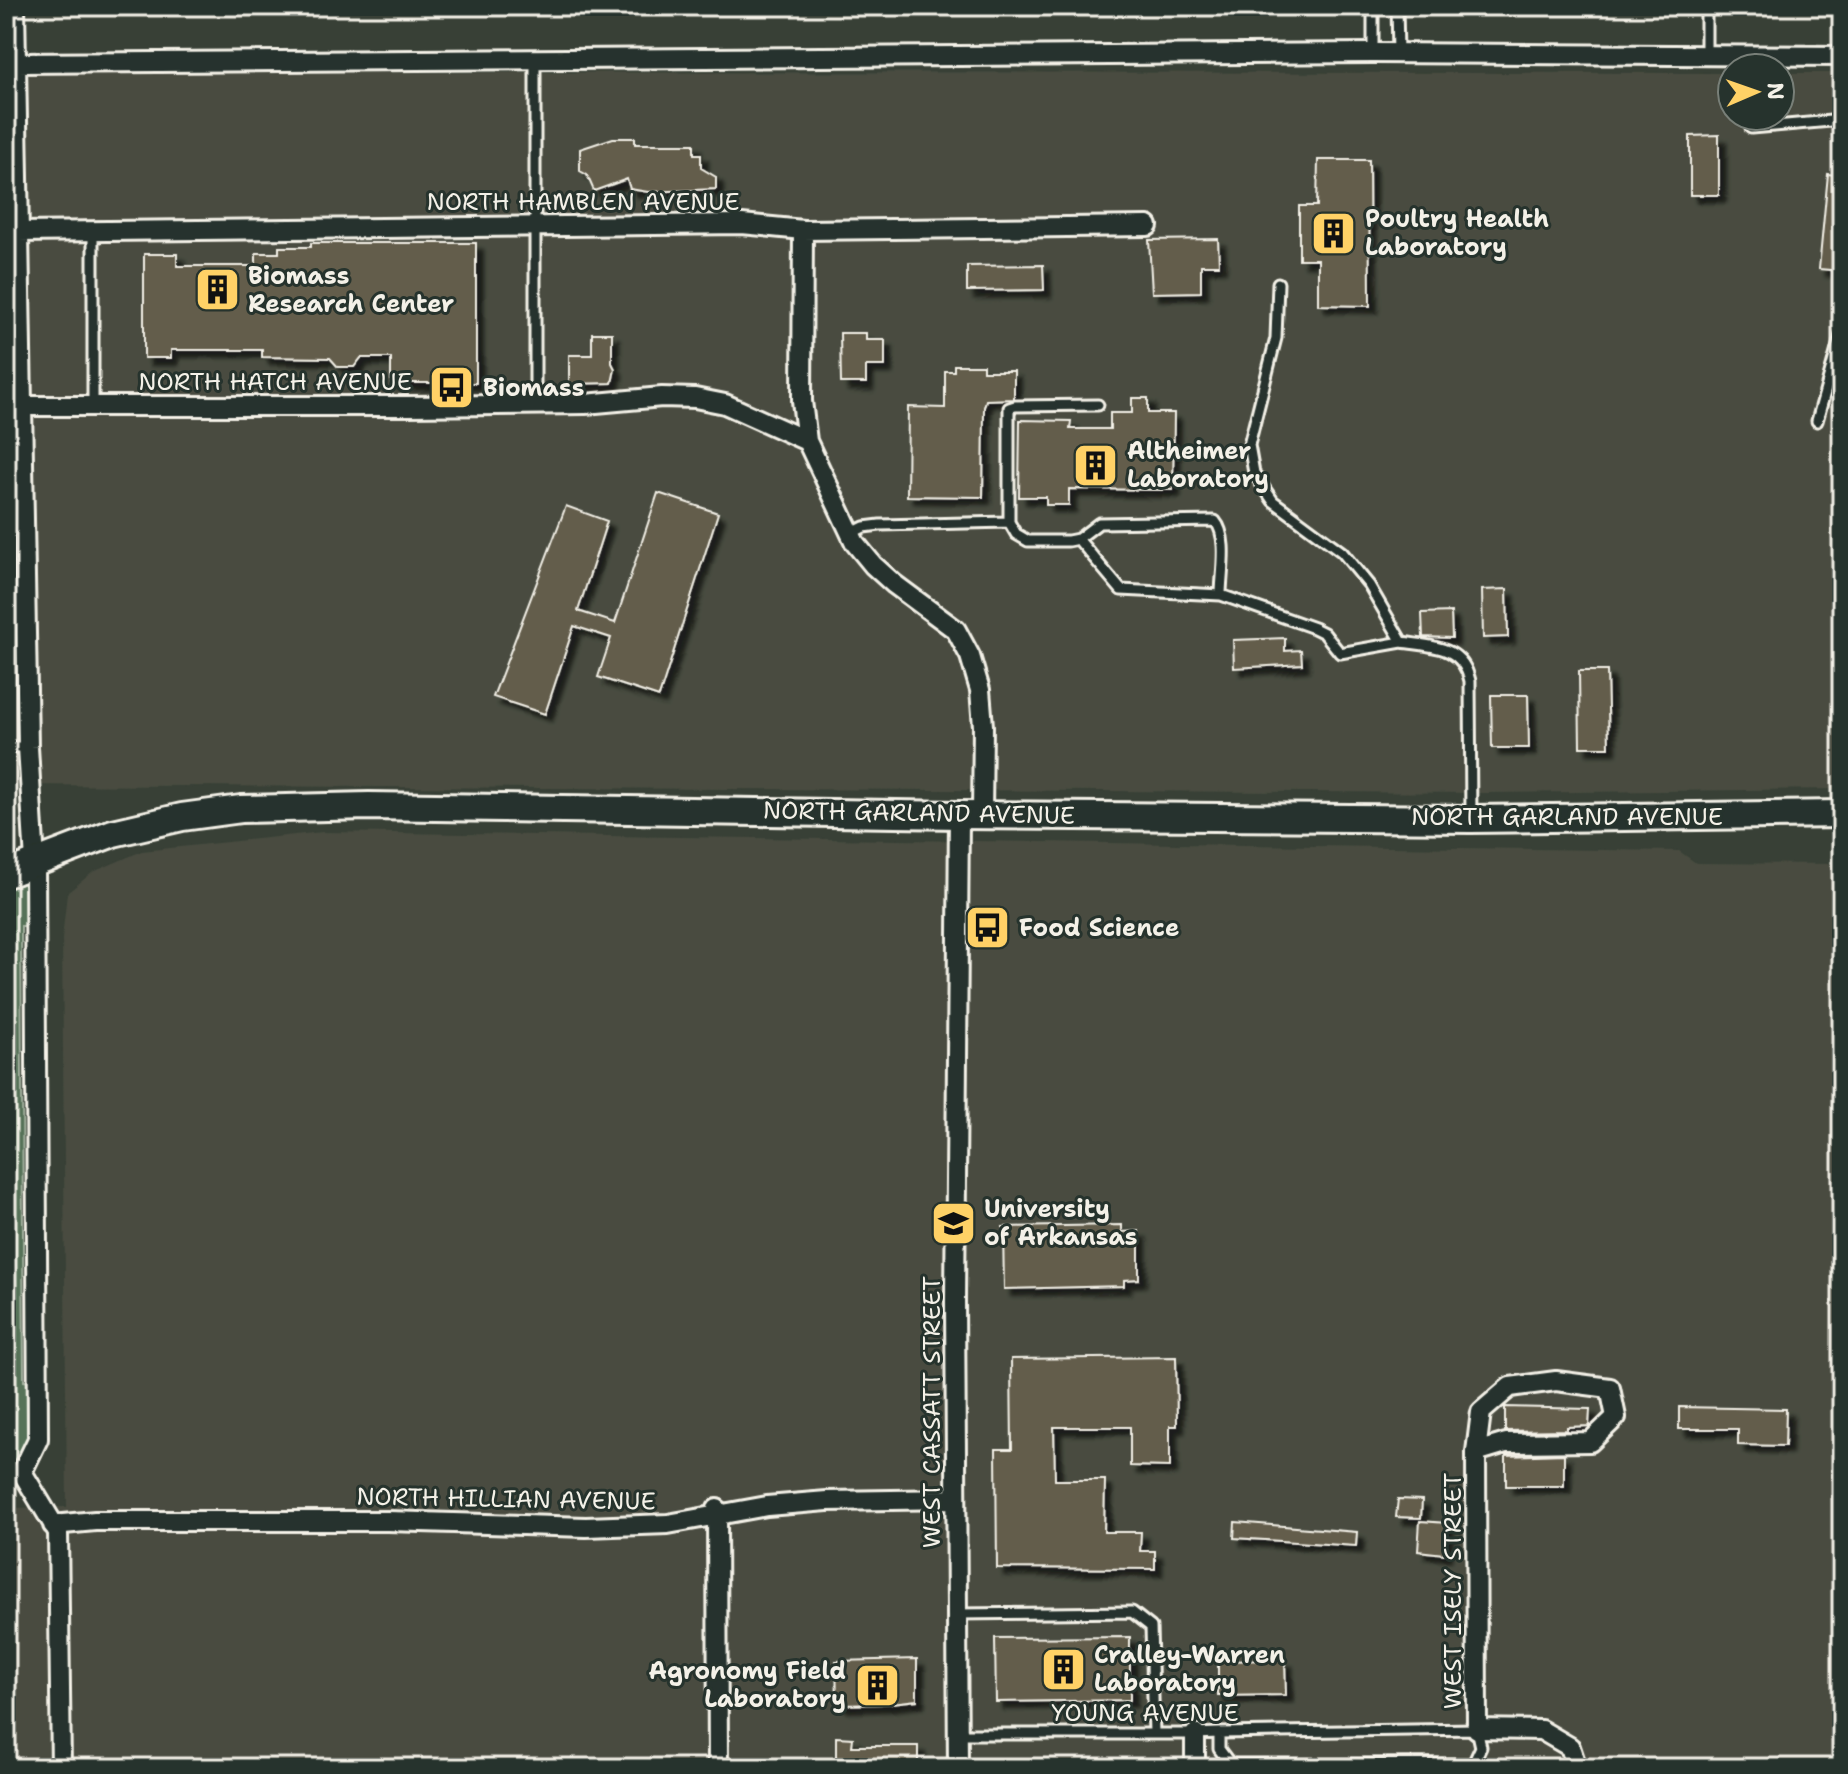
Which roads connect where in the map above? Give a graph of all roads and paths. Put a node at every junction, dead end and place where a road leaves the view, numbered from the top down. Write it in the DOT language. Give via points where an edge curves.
graph roads {
  1 [pos="15,6"];
  2 [pos="1373,6"];
  3 [pos="1397,6"];
  4 [pos="1706,6"];
  5 [pos="1373,53"];
  6 [pos="1398,53"];
  7 [pos="1706,54"];
  8 [pos="1842,56"];
  9 [pos="535,59"];
  10 [pos="16,63"];
  11 [pos="1842,120"];
  12 [pos="1796,124"];
  13 [pos="11,142"];
  14 [pos="535,226"];
  15 [pos="1148,226"];
  16 [pos="803,230"];
  17 [pos="93,231"];
  18 [pos="18,232"];
  19 [pos="1278,283"];
  20 [pos="1842,331"];
  21 [pos="535,404"];
  22 [pos="1098,405"];
  23 [pos="23,406"];
  24 [pos="93,406"];
  25 [pos="1817,421"];
  26 [pos="807,441"];
  27 [pos="1009,522"];
  28 [pos="850,534"];
  29 [pos="1078,539"];
  30 [pos="1221,595"];
  31 [pos="1402,642"];
  32 [pos="6,747"];
  33 [pos="28,747"];
  34 [pos="1842,814"];
  35 [pos="970,815"];
  36 [pos="1471,819"];
  37 [pos="35,862"];
  38 [pos="6,874"];
  39 [pos="1476,1452"];
  40 [pos="14,1472"];
  41 [pos="956,1499"];
  42 [pos="717,1511"];
  43 [pos="53,1525"];
  44 [pos="957,1614"];
  45 [pos="1477,1729"];
  46 [pos="1154,1733"];
  47 [pos="1219,1733"];
  48 [pos="958,1734"];
  49 [pos="1195,1734"];
  50 [pos="61,1768"];
  51 [pos="718,1768"];
  52 [pos="958,1768"];
  53 [pos="1195,1768"];
  54 [pos="1577,1768"];
  1 -- 10 [label="street"];
  2 -- 5 [label="lane"];
  3 -- 6 [label="lane"];
  4 -- 7 [label="lane"];
  5 -- 6 [label="street"];
  5 -- 9 [label="street"];
  6 -- 7 [label="street"];
  7 -- 8 [label="street"];
  9 -- 10 [label="street"];
  9 -- 14 [label="lane"];
  10 -- 13 [label="street"];
  11 -- 12 [label="lane"];
  13 -- 18 [label="street"];
  14 -- 16 [label="street, NORTH HAMBLEN AVENUE" via="742,224"];
  14 -- 17 [label="street, NORTH HAMBLEN AVENUE"];
  14 -- 21 [label="lane"];
  15 -- 16 [label="street, NORTH HAMBLEN AVENUE"];
  16 -- 26 [label="street, WEST CASSATT STREET" via="802,401"];
  17 -- 18 [label="street, NORTH HAMBLEN AVENUE"];
  17 -- 24 [label="lane"];
  18 -- 23 [label="street"];
  19 -- 31 [label="lane" via="1276,338 1249,445 1254,473 1273,501 1342,552 1369,585"];
  20 -- 25 [label="lane"];
  21 -- 24 [label="street, NORTH HATCH AVENUE"];
  21 -- 26 [label="street, NORTH HATCH AVENUE" via="695,398 725,404"];
  22 -- 27 [label="lane" via="1009,408"];
  23 -- 24 [label="street, NORTH HATCH AVENUE"];
  23 -- 33 [label="street"];
  26 -- 28 [label="street, WEST CASSATT STREET"];
  27 -- 28 [label="lane" via="880,525"];
  27 -- 29 [label="lane" via="1028,541"];
  28 -- 35 [label="street, WEST CASSATT STREET" via="883,575 956,630 970,656 983,726"];
  29 -- 30 [label="lane" via="1121,590"];
  29 -- 30 [label="lane" via="1099,523 1215,521 1222,538"];
  30 -- 31 [label="lane" via="1314,628 1340,653"];
  31 -- 36 [label="lane" via="1446,650 1467,667"];
  32 -- 33 [label="lane"];
  33 -- 37 [label="street"];
  34 -- 36 [label="main road, NORTH GARLAND AVENUE"];
  35 -- 36 [label="main road, NORTH GARLAND AVENUE"];
  35 -- 37 [label="main road, NORTH GARLAND AVENUE" via="385,806 241,809 113,833"];
  35 -- 41 [label="street, WEST CASSATT STREET" via="955,1285"];
  37 -- 38 [label="main road, NORTH GARLAND AVENUE"];
  37 -- 40 [label="street" via="38,1439"];
  39 -- 39 [label="street, WEST ISELY STREET" via="1481,1412 1510,1387 1556,1381 1610,1388 1616,1417 1590,1442 1506,1443"];
  39 -- 45 [label="street, WEST ISELY STREET"];
  40 -- 43 [label="street"];
  41 -- 42 [label="street, NORTH HILLIAN AVENUE" via="827,1501"];
  41 -- 44 [label="street, WEST CASSATT STREET"];
  42 -- 43 [label="street, NORTH HILLIAN AVENUE" via="668,1524 586,1527 358,1521"];
  42 -- 51 [label="street"];
  43 -- 50 [label="street" via="58,1532"];
  44 -- 46 [label="lane" via="1132,1612 1151,1627"];
  44 -- 48 [label="street, WEST CASSATT STREET"];
  45 -- 47 [label="lane, YOUNG AVENUE"];
  45 -- 47 [label="lane" via="1481,1747 1473,1764 1231,1765 1219,1749"];
  45 -- 54 [label="street" via="1541,1730 1570,1747"];
  46 -- 48 [label="lane, YOUNG AVENUE"];
  46 -- 49 [label="lane, YOUNG AVENUE"];
  47 -- 49 [label="lane, YOUNG AVENUE"];
  48 -- 52 [label="street, WEST CASSATT STREET"];
  49 -- 53 [label="street"];
}
